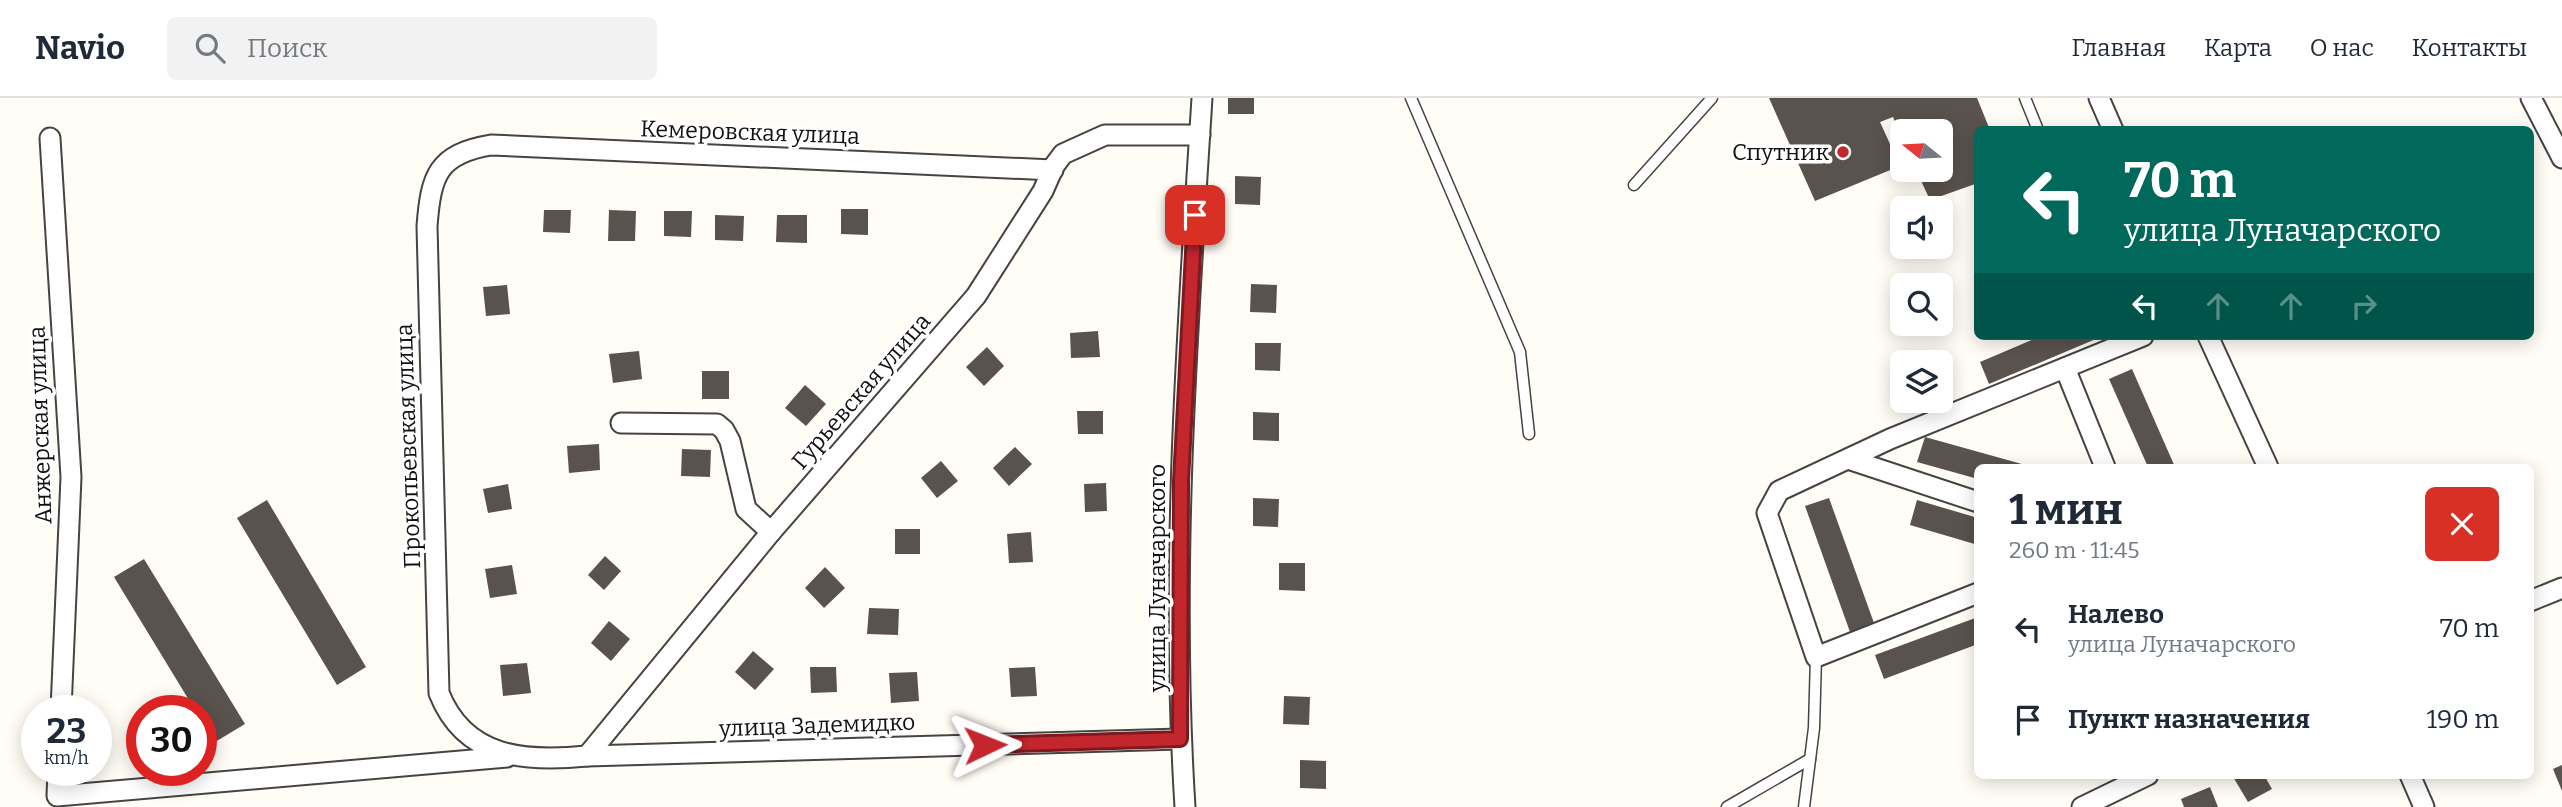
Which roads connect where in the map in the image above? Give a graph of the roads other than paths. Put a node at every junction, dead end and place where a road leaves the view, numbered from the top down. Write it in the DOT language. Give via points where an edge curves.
graph roads {
  1 [pos="1202,98"];
  2 [pos="1411,98"];
  3 [pos="1712,98"];
  4 [pos="2025,98"];
  5 [pos="2099,98"];
  6 [pos="2531,98"];
  7 [pos="2036,126"];
  8 [pos="2111,126"];
  9 [pos="1199,135"];
  10 [pos="50,138"];
  11 [pos="2562,158"];
  12 [pos="449,160"];
  13 [pos="1053,170"];
  14 [pos="1634,185"];
  15 [pos="2133,340"];
  16 [pos="2210,340"];
  17 [pos="2065,368"];
  18 [pos="621,423"];
  19 [pos="1529,434"];
  20 [pos="1847,459"];
  21 [pos="2104,464"];
  22 [pos="2267,464"];
  23 [pos="1974,501"];
  24 [pos="771,533"];
  25 [pos="2562,588"];
  26 [pos="1974,595"];
  27 [pos="2534,599"];
  28 [pos="1816,657"];
  29 [pos="62,695"];
  30 [pos="462,729"];
  31 [pos="1180,739"];
  32 [pos="512,756"];
  33 [pos="587,756"];
  34 [pos="1810,759"];
  35 [pos="2140,779"];
  36 [pos="2412,779"];
  37 [pos="57,786"];
  38 [pos="1185,807"];
  39 [pos="1727,807"];
  40 [pos="1804,807"];
  41 [pos="2082,807"];
  42 [pos="2424,807"];
  1 -- 9 [label="street, улица Луначарского"];
  2 -- 19 [label="lane" via="1520,352"];
  3 -- 14 [label="lane"];
  4 -- 7 [label="lane"];
  5 -- 8 [label="street"];
  6 -- 11 [label="street"];
  9 -- 13 [label="street, Гурьевская улица" via="1105,135 1063,154"];
  9 -- 31 [label="street, улица Луначарского" via="1181,481"];
  10 -- 29 [label="street, Анжерская улица" via="71,477"];
  12 -- 13 [label="street, Кемеровская улица" via="468,149 491,145"];
  12 -- 30 [label="street, Прокопьевская улица" via="437,173 429,194 427,226 439,693 446,711"];
  13 -- 24 [label="street, Гурьевская улица" via="976,296"];
  15 -- 17 [label="street"];
  16 -- 22 [label="street"];
  17 -- 20 [label="street"];
  17 -- 21 [label="street"];
  18 -- 24 [label="street" via="717,424 730,441 746,509"];
  20 -- 23 [label="street"];
  20 -- 28 [label="street" via="1779,491 1768,513"];
  24 -- 33 [label="street, Гурьевская улица"];
  25 -- 27 [label="street"];
  26 -- 28 [label="street"];
  28 -- 34 [label="lane"];
  30 -- 32 [label="street, улица Задемидко"];
  31 -- 33 [label="street, улица Задемидко"];
  31 -- 38 [label="street, улица Луначарского"];
  32 -- 33 [label="street, улица Задемидко" via="546,760"];
  32 -- 37 [label="street" via="57,796"];
  34 -- 39 [label="lane"];
  34 -- 40 [label="lane"];
  35 -- 41 [label="street"];
  36 -- 42 [label="street"];
}
